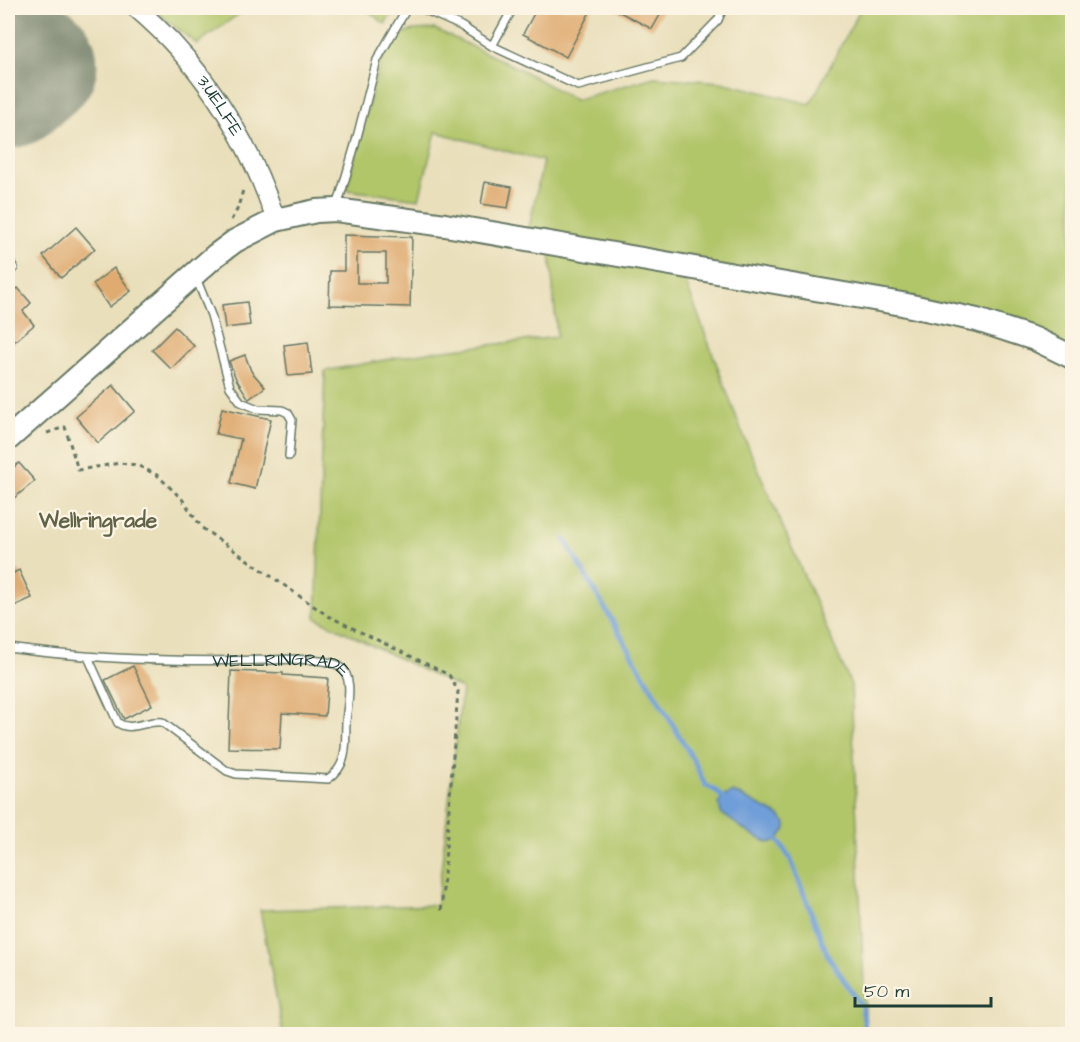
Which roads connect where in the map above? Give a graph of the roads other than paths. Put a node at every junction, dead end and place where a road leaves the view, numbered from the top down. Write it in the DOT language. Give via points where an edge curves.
graph roads {
  1 [pos="136,8"];
  2 [pos="407,8"];
  3 [pos="421,8"];
  4 [pos="513,8"];
  5 [pos="723,8"];
  6 [pos="492,46"];
  7 [pos="336,210"];
  8 [pos="276,220"];
  9 [pos="8,260"];
  10 [pos="194,273"];
  11 [pos="8,274"];
  12 [pos="1072,357"];
  13 [pos="8,439"];
  14 [pos="290,456"];
  15 [pos="8,648"];
  16 [pos="88,657"];
  1 -- 8 [label="street, 3.UELFE" via="187,58 219,102 247,149"];
  2 -- 7 [label="lane" via="377,60"];
  3 -- 6 [label="lane" via="461,26"];
  4 -- 6 [label="lane"];
  5 -- 6 [label="lane" via="718,20 681,58 578,86"];
  7 -- 8 [label="main road"];
  7 -- 12 [label="main road" via="445,225 902,304 977,320 1035,339"];
  8 -- 10 [label="main road" via="235,241"];
  9 -- 11 [label="lane" via="14,268"];
  10 -- 13 [label="main road"];
  10 -- 14 [label="lane" via="211,315 230,387 241,402 288,413 292,420"];
  15 -- 16 [label="lane, WELLRINGRADE"];
  16 -- 16 [label="lane, WELLRINGRADE" via="118,723 131,727 152,720 162,722 227,771 328,779 338,772 344,759 349,684 344,671 332,663"];
}
